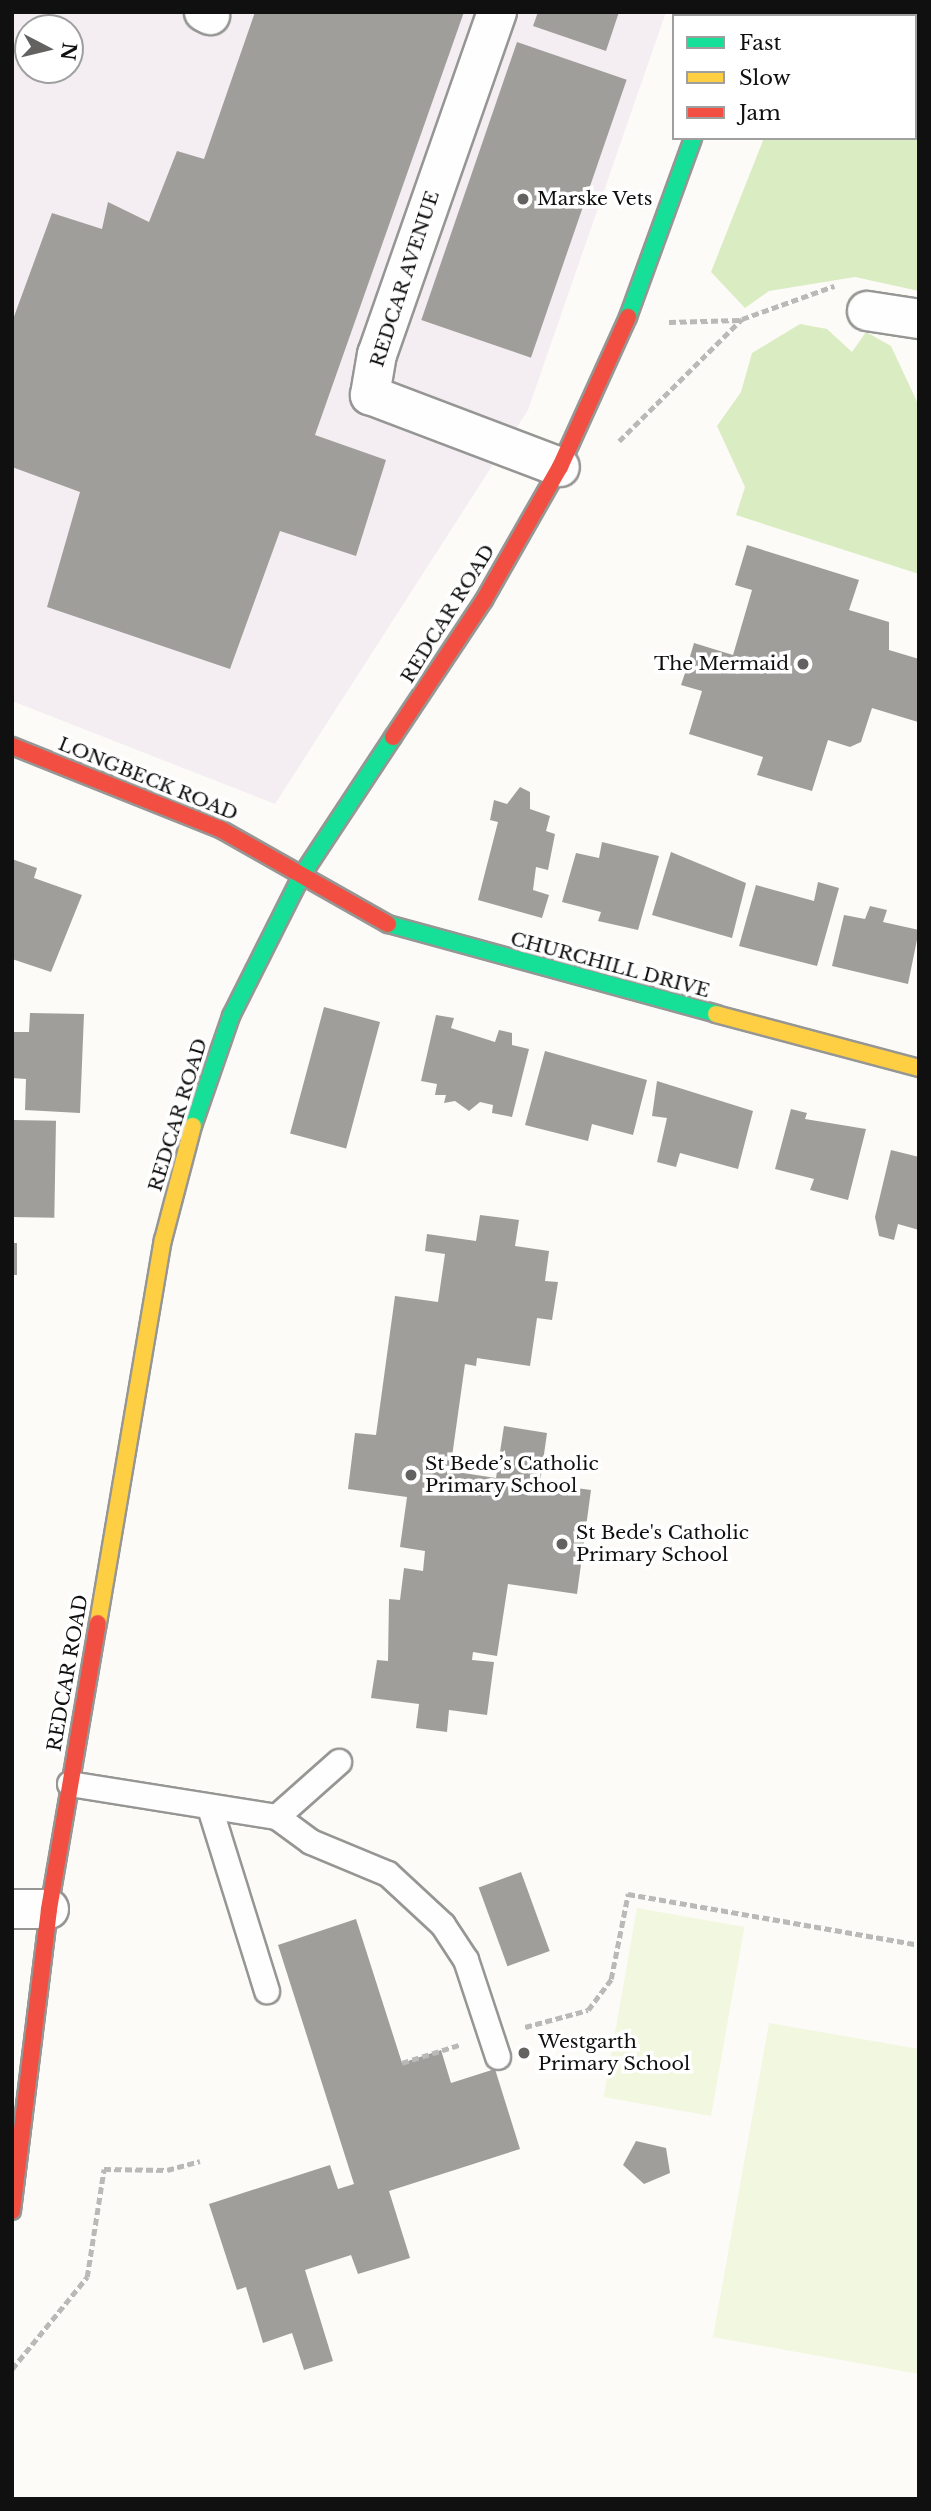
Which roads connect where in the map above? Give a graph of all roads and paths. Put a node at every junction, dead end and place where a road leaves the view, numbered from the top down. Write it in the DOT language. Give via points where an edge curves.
graph roads {
  1 [pos="497,12"];
  2 [pos="693,140"];
  3 [pos="631,310"];
  4 [pos="867,311"];
  5 [pos="919,318"];
  6 [pos="742,319"];
  7 [pos="560,467"];
  8 [pos="12,746"];
  9 [pos="302,875"];
  10 [pos="919,1068"];
  11 [pos="339,1762"];
  12 [pos="70,1784"];
  13 [pos="210,1808"];
  14 [pos="277,1816"];
  15 [pos="30,1909"];
  16 [pos="919,1945"];
  17 [pos="267,1991"];
  18 [pos="495,2046"];
  19 [pos="402,2063"];
  20 [pos="200,2161"];
  21 [pos="12,2211"];
  22 [pos="12,2369"];
  1 -- 7 [label="street, REDCAR AVENUE" via="377,354 370,395"];
  2 -- 3 [label="street, REDCAR ROAD"];
  3 -- 6 [label="path" via="708,325"];
  3 -- 7 [label="street, REDCAR ROAD"];
  4 -- 5 [label="street"];
  4 -- 6 [label="path" via="869,289 828,286"];
  6 -- 7 [label="path" via="603,455"];
  7 -- 9 [label="street, REDCAR ROAD" via="484,600"];
  8 -- 9 [label="street, LONGBECK ROAD" via="220,829"];
  9 -- 10 [label="street, CHURCHILL DRIVE" via="350,907 411,934"];
  9 -- 12 [label="street, REDCAR ROAD" via="231,1016 191,1131 163,1240"];
  11 -- 14 [label="lane"];
  12 -- 13 [label="lane"];
  12 -- 15 [label="street, REDCAR ROAD"];
  13 -- 14 [label="lane"];
  13 -- 17 [label="lane"];
  14 -- 18 [label="lane" via="310,1842 388,1874 420,1901 467,1960"];
  15 -- 21 [label="street, REDCAR ROAD"];
  16 -- 18 [label="path" via="628,1894 611,1979 588,2010"];
  18 -- 19 [label="path"];
  20 -- 22 [label="path" via="167,2170 104,2169 87,2277"];
}
